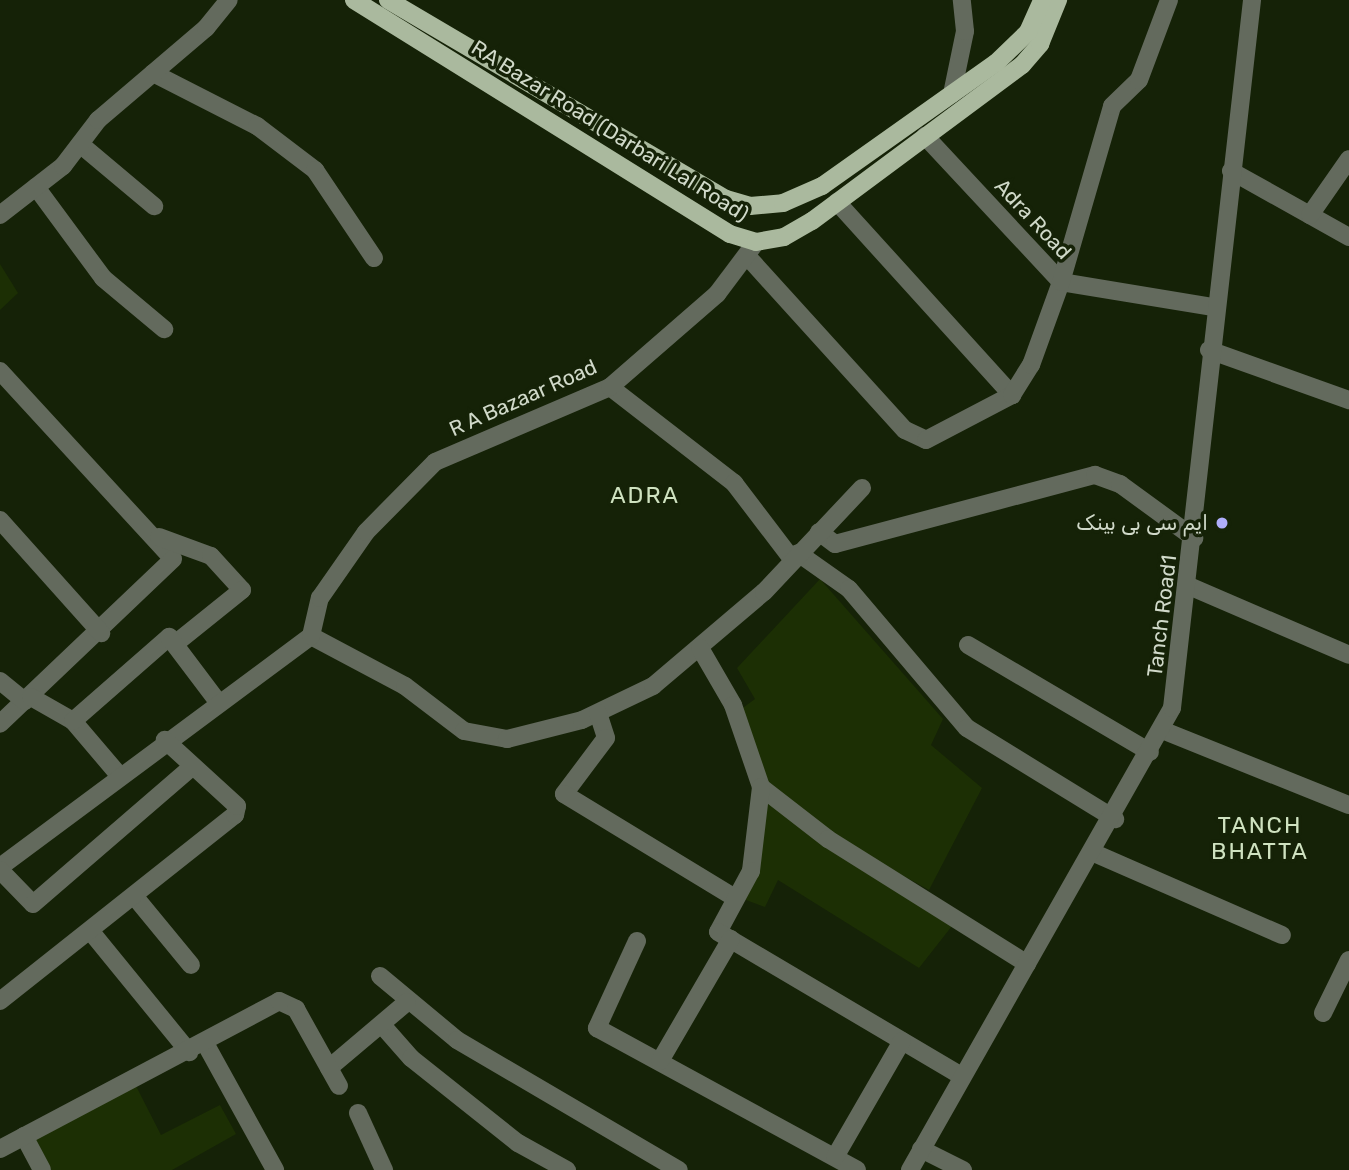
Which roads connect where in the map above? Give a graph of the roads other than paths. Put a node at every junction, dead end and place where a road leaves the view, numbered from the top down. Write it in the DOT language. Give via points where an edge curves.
graph roads {
  1 [pos="229,0"];
  2 [pos="354,0"];
  3 [pos="388,0"];
  4 [pos="962,0"];
  5 [pos="1042,0"];
  6 [pos="1058,0"];
  7 [pos="1169,0"];
  8 [pos="1252,0"];
  9 [pos="153,73"];
  10 [pos="952,94"];
  11 [pos="925,136"];
  12 [pos="80,144"];
  13 [pos="1349,159"];
  14 [pos="1231,171"];
  15 [pos="36,187"];
  16 [pos="837,202"];
  17 [pos="154,206"];
  18 [pos="0,215"];
  19 [pos="1310,215"];
  20 [pos="1349,237"];
  21 [pos="751,249"];
  22 [pos="374,258"];
  23 [pos="1061,282"];
  24 [pos="1212,307"];
  25 [pos="164,329"];
  26 [pos="1209,350"];
  27 [pos="0,370"];
  28 [pos="610,387"];
  29 [pos="1012,395"];
  30 [pos="1349,400"];
  31 [pos="862,488"];
  32 [pos="0,520"];
  33 [pos="819,532"];
  34 [pos="156,536"];
  35 [pos="1194,538"];
  36 [pos="795,556"];
  37 [pos="1189,586"];
  38 [pos="102,633"];
  39 [pos="311,636"];
  40 [pos="176,643"];
  41 [pos="968,645"];
  42 [pos="700,648"];
  43 [pos="1349,655"];
  44 [pos="0,681"];
  45 [pos="28,699"];
  46 [pos="218,702"];
  47 [pos="598,713"];
  48 [pos="74,721"];
  49 [pos="0,724"];
  50 [pos="1163,730"];
  51 [pos="165,740"];
  52 [pos="1150,752"];
  53 [pos="193,766"];
  54 [pos="119,775"];
  55 [pos="761,787"];
  56 [pos="1349,805"];
  57 [pos="1115,819"];
  58 [pos="1094,853"];
  59 [pos="0,869"];
  60 [pos="135,897"];
  61 [pos="734,898"];
  62 [pos="92,933"];
  63 [pos="1282,935"];
  64 [pos="731,939"];
  65 [pos="637,941"];
  66 [pos="1349,960"];
  67 [pos="1027,964"];
  68 [pos="191,965"];
  69 [pos="380,976"];
  70 [pos="0,1001"];
  71 [pos="407,1002"];
  72 [pos="1323,1013"];
  73 [pos="382,1025"];
  74 [pos="902,1041"];
  75 [pos="205,1043"];
  76 [pos="189,1052"];
  77 [pos="660,1061"];
  78 [pos="329,1068"];
  79 [pos="960,1075"];
  80 [pos="340,1086"];
  81 [pos="358,1112"];
  82 [pos="24,1136"];
  83 [pos="0,1149"];
  84 [pos="921,1149"];
  85 [pos="835,1157"];
  86 [pos="559,1168"];
  87 [pos="42,1170"];
  88 [pos="275,1170"];
  89 [pos="384,1170"];
  90 [pos="679,1170"];
  91 [pos="857,1170"];
  92 [pos="910,1170"];
  93 [pos="963,1170"];
  1 -- 9 [label="street"];
  2 -- 21 [label="main road, RA Bazar Road (Darbari Lal Road)"];
  3 -- 10 [label="main road, RA Bazar Road (Darbari Lal Road)" via="726,200 750,206 813,192"];
  4 -- 10 [label="street" via="965,31"];
  5 -- 10 [label="main road, RA Bazar Road (Darbari Lal Road)" via="1019,43"];
  6 -- 11 [label="main road, RA Bazar Road (Darbari Lal Road)" via="1034,53"];
  7 -- 23 [label="street" via="1139,80 1112,106"];
  8 -- 14 [label="street, Tanch Road1"];
  9 -- 12 [label="street"];
  9 -- 22 [label="street" via="257,126 315,170"];
  11 -- 16 [label="main road, RA Bazar Road (Darbari Lal Road)"];
  11 -- 23 [label="street, Adra Road"];
  12 -- 15 [label="street"];
  12 -- 17 [label="street"];
  13 -- 19 [label="street"];
  14 -- 19 [label="street"];
  14 -- 24 [label="street, Tanch Road1"];
  15 -- 18 [label="street"];
  15 -- 25 [label="street" via="103,278"];
  16 -- 21 [label="main road, RA Bazar Road (Darbari Lal Road)" via="784,237"];
  16 -- 29 [label="street"];
  19 -- 20 [label="street"];
  21 -- 28 [label="street, R A Bazaar Road" via="717,293"];
  21 -- 29 [label="street" via="905,430 926,440"];
  23 -- 24 [label="street, Adra Road"];
  23 -- 29 [label="street" via="1031,365"];
  24 -- 26 [label="street, Tanch Road1"];
  26 -- 30 [label="street"];
  26 -- 35 [label="street, Tanch Road1"];
  27 -- 34 [label="street"];
  28 -- 36 [label="street" via="734,483"];
  28 -- 39 [label="street, R A Bazaar Road" via="526,418 435,462 366,531 320,598"];
  31 -- 33 [label="street"];
  32 -- 38 [label="street"];
  33 -- 35 [label="street" via="835,544 1095,475 1120,484"];
  33 -- 36 [label="street"];
  34 -- 38 [label="street" via="173,559"];
  34 -- 40 [label="street" via="211,556 242,590"];
  35 -- 37 [label="street, Tanch Road1"];
  36 -- 42 [label="street"];
  36 -- 57 [label="street" via="849,589 967,728"];
  37 -- 43 [label="street"];
  37 -- 50 [label="street, Tanch Road1" via="1180,673"];
  38 -- 45 [label="street"];
  39 -- 46 [label="street"];
  39 -- 47 [label="street" via="405,686 464,731 507,739"];
  40 -- 46 [label="street"];
  40 -- 48 [label="street" via="165,639"];
  41 -- 52 [label="street"];
  42 -- 47 [label="street" via="653,686"];
  42 -- 55 [label="street" via="733,705"];
  44 -- 45 [label="street"];
  45 -- 48 [label="street"];
  45 -- 49 [label="street"];
  46 -- 51 [label="street"];
  47 -- 61 [label="street" via="606,738 564,794"];
  48 -- 54 [label="street"];
  50 -- 52 [label="street, Tanch Road1"];
  50 -- 56 [label="street"];
  51 -- 53 [label="street"];
  51 -- 54 [label="street"];
  52 -- 57 [label="street, Tanch Road1"];
  53 -- 59 [label="street" via="33,904"];
  53 -- 60 [label="street" via="237,810"];
  54 -- 59 [label="street"];
  55 -- 61 [label="street" via="751,871"];
  55 -- 67 [label="street" via="828,839"];
  57 -- 58 [label="street, Tanch Road1"];
  58 -- 63 [label="street"];
  58 -- 67 [label="street, Tanch Road1"];
  60 -- 62 [label="street"];
  60 -- 68 [label="street"];
  61 -- 64 [label="street" via="716,926"];
  62 -- 70 [label="street"];
  62 -- 76 [label="street"];
  64 -- 74 [label="street"];
  64 -- 77 [label="street"];
  65 -- 77 [label="street" via="597,1028"];
  66 -- 72 [label="street"];
  67 -- 79 [label="street, Tanch Road1"];
  69 -- 71 [label="street"];
  71 -- 73 [label="street"];
  71 -- 90 [label="street" via="457,1040"];
  73 -- 78 [label="street"];
  73 -- 86 [label="street" via="411,1058 518,1143"];
  74 -- 79 [label="street"];
  74 -- 85 [label="street"];
  75 -- 76 [label="street"];
  75 -- 78 [label="street" via="279,1002 290,1002"];
  75 -- 88 [label="street"];
  76 -- 82 [label="street"];
  77 -- 85 [label="street"];
  78 -- 80 [label="street"];
  79 -- 84 [label="street, Tanch Road1"];
  81 -- 89 [label="street"];
  82 -- 83 [label="street"];
  82 -- 87 [label="street"];
  84 -- 92 [label="street, Tanch Road1"];
  84 -- 93 [label="street"];
  85 -- 91 [label="street"];
}
